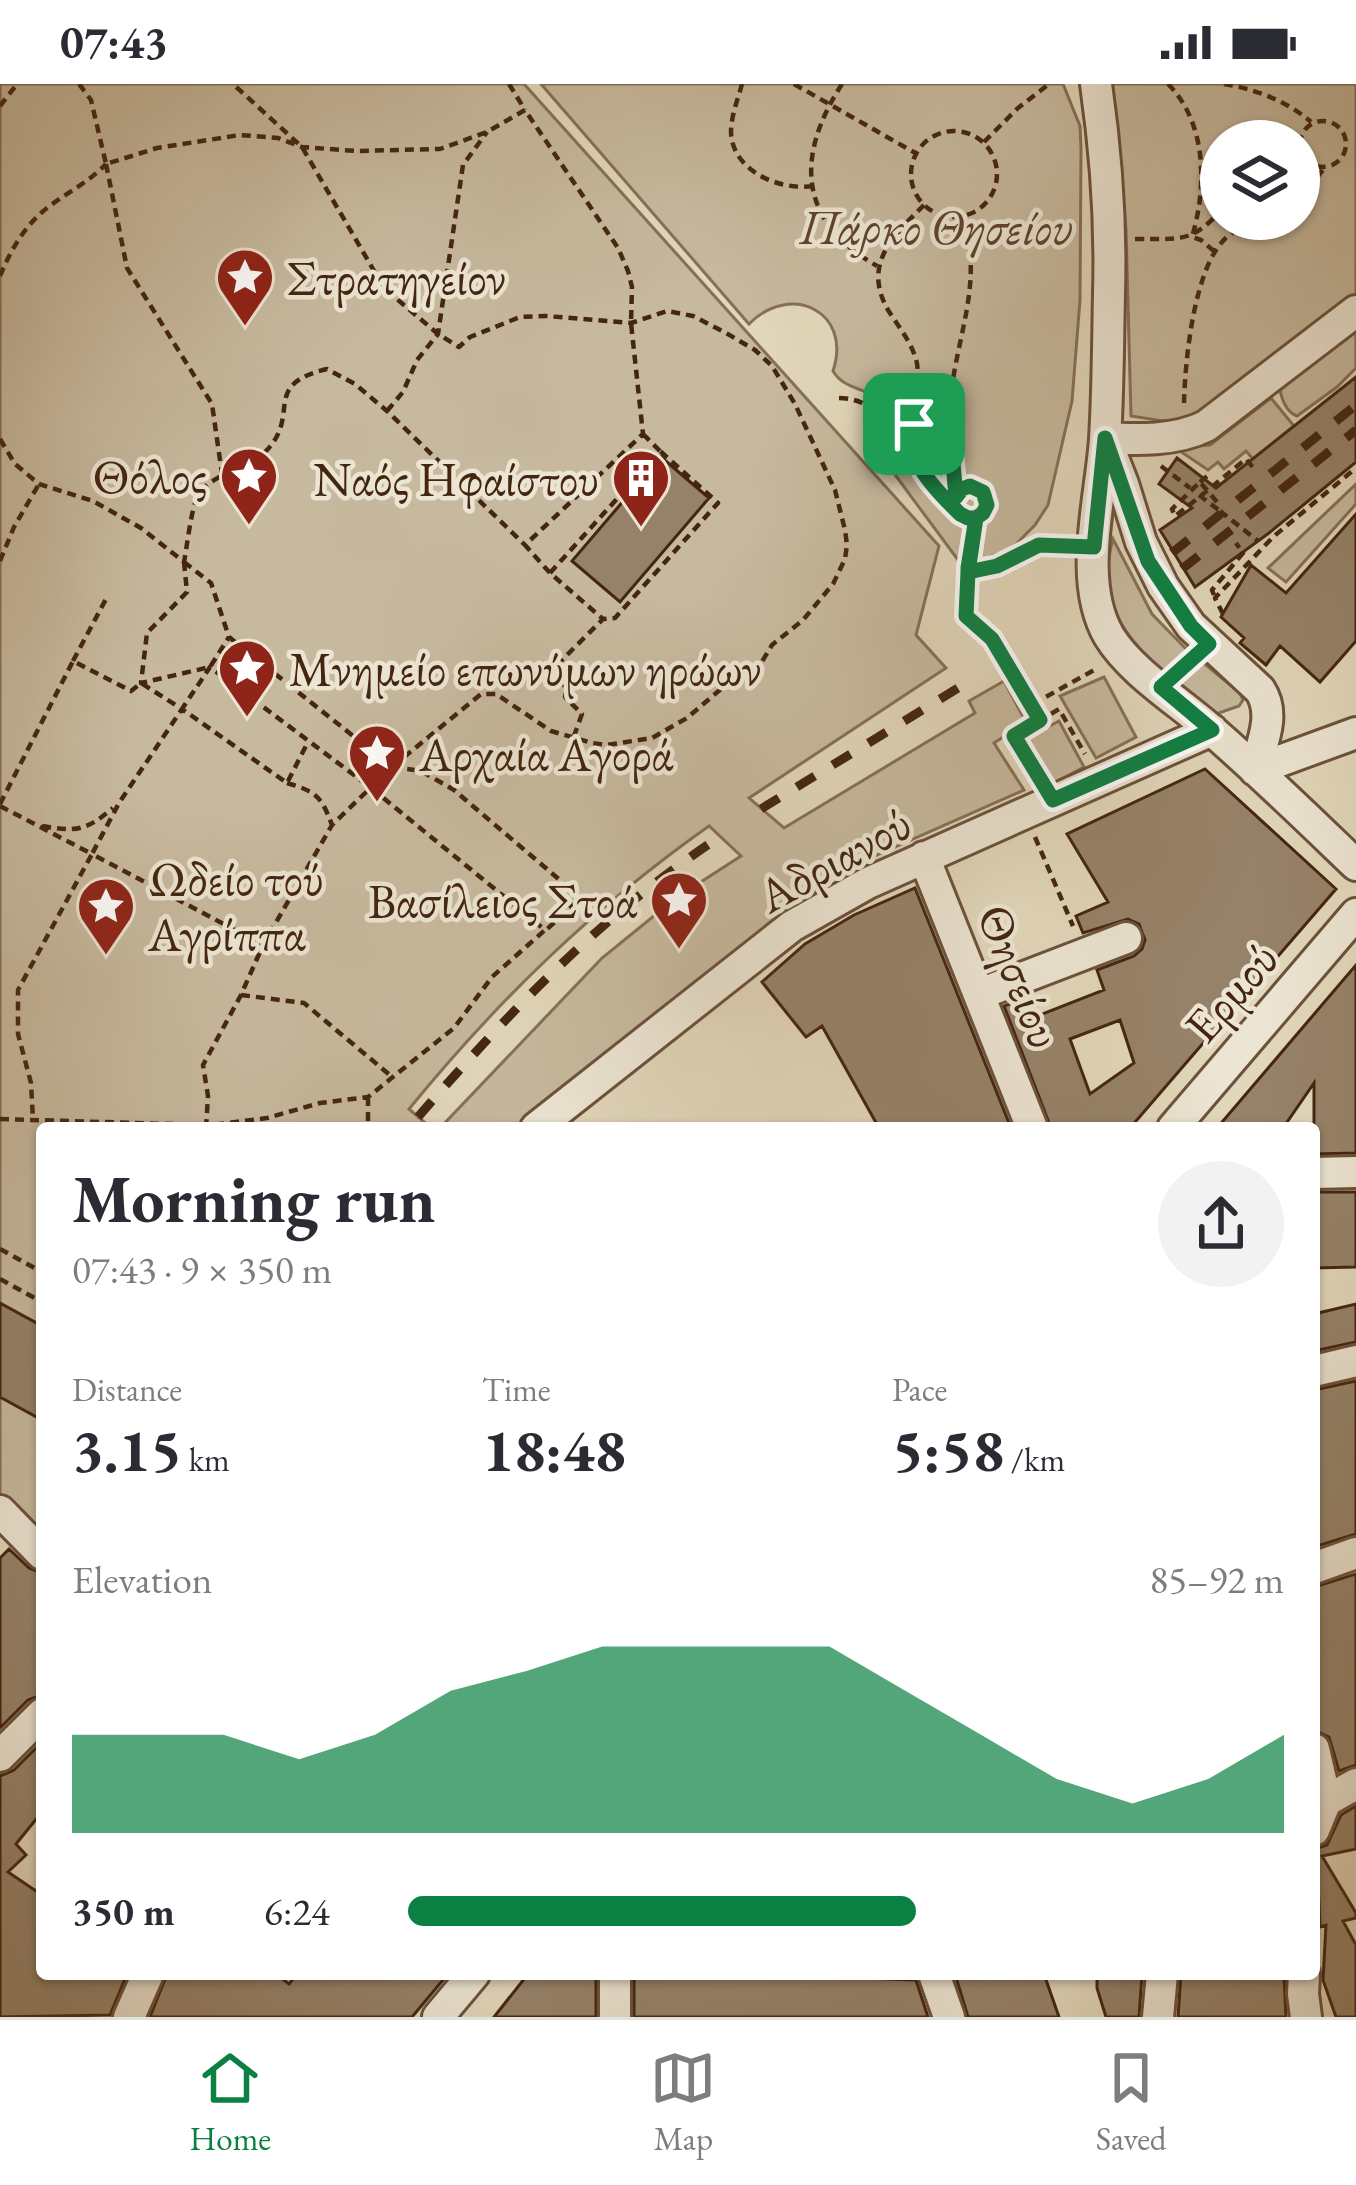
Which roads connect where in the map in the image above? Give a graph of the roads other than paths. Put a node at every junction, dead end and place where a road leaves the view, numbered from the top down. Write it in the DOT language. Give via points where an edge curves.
graph roads {
  1 [pos="1096,84"];
  2 [pos="1356,311"];
  3 [pos="1105,438"];
  4 [pos="1212,730"];
  5 [pos="1356,733"];
  6 [pos="1256,770"];
  7 [pos="924,857"];
  8 [pos="1356,865"];
  9 [pos="1356,914"];
  10 [pos="1126,938"];
  11 [pos="980,994"];
  12 [pos="550,1122"];
  13 [pos="1030,1122"];
  14 [pos="1178,1122"];
  15 [pos="1356,1172"];
  16 [pos="1320,1173"];
  17 [pos="1356,1361"];
  18 [pos="1320,1370"];
  19 [pos="0,1511"];
  20 [pos="36,1548"];
  21 [pos="1356,1553"];
  22 [pos="1320,1566"];
  23 [pos="36,1720"];
  24 [pos="0,1756"];
  25 [pos="1356,1784"];
  26 [pos="1320,1816"];
  27 [pos="145,1980"];
  28 [pos="468,1980"];
  29 [pos="614,1980"];
  30 [pos="935,1980"];
  31 [pos="1161,1980"];
  32 [pos="1304,1980"];
  33 [pos="129,2017"];
  34 [pos="438,2017"];
  35 [pos="615,2017"];
  36 [pos="950,2017"];
  37 [pos="1158,2017"];
  38 [pos="1306,2017"];
  1 -- 3 [label="street" via="1109,240"];
  2 -- 3 [label="street" via="1206,426"];
  3 -- 4 [label="street" via="1094,593 1110,638"];
  3 -- 6 [label="street" via="1163,586 1191,626 1267,701"];
  4 -- 6 [label="street"];
  4 -- 7 [label="street, Αδριανού"];
  5 -- 6 [label="street"];
  6 -- 8 [label="street"];
  7 -- 11 [label="street, Θησείου"];
  7 -- 12 [label="street, Αδριανού" via="792,926"];
  9 -- 14 [label="street, Ερμού"];
  10 -- 11 [label="street"];
  11 -- 13 [label="street, Θησείου"];
  15 -- 16 [label="street"];
  17 -- 18 [label="street"];
  19 -- 20 [label="street"];
  21 -- 22 [label="street"];
  23 -- 24 [label="street"];
  25 -- 26 [label="street"];
  27 -- 33 [label="street"];
  28 -- 34 [label="street"];
  29 -- 35 [label="street"];
  30 -- 36 [label="street"];
  31 -- 37 [label="street"];
  32 -- 38 [label="street"];
}
